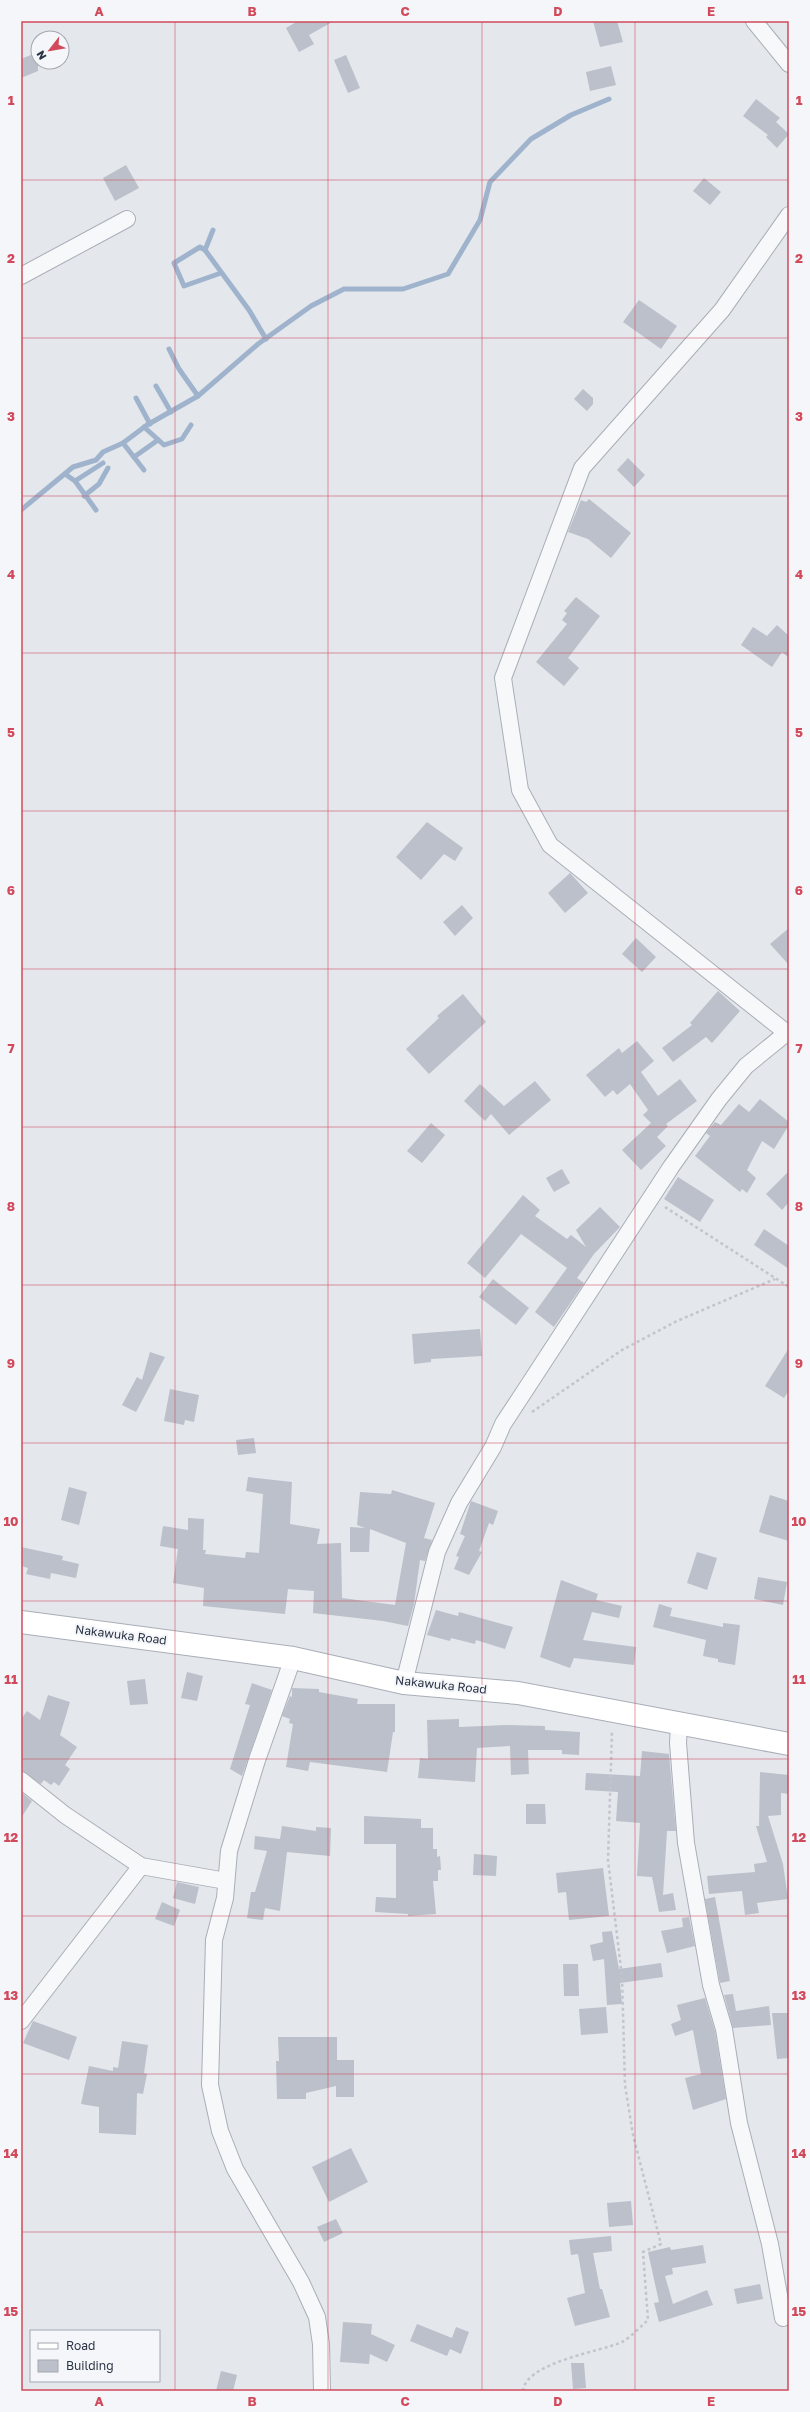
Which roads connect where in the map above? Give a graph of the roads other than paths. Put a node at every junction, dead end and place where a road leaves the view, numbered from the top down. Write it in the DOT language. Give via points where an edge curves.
graph roads {
  1 [pos="754,21"];
  2 [pos="789,64"];
  3 [pos="789,215"];
  4 [pos="127,219"];
  5 [pos="21,276"];
  6 [pos="788,1032"];
  7 [pos="21,1622"];
  8 [pos="293,1658"];
  9 [pos="404,1683"];
  10 [pos="679,1724"];
  11 [pos="789,1744"];
  12 [pos="21,1780"];
  13 [pos="141,1866"];
  14 [pos="226,1881"];
  15 [pos="21,2021"];
  16 [pos="782,2318"];
  17 [pos="322,2391"];
  1 -- 2 [label="street"];
  3 -- 6 [label="street" via="722,310 582,468 503,678 520,790 550,845"];
  4 -- 5 [label="street"];
  6 -- 9 [label="street" via="746,1066 723,1094 651,1197 504,1424 494,1447 459,1503 437,1552"];
  7 -- 8 [label="main road, Nakawuka Road"];
  8 -- 9 [label="main road, Nakawuka Road"];
  8 -- 14 [label="street" via="257,1760 229,1851"];
  9 -- 10 [label="main road, Nakawuka Road" via="518,1693"];
  10 -- 11 [label="main road, Nakawuka Road"];
  10 -- 16 [label="street" via="678,1743 686,1843 692,1881 711,1985 726,2037 744,2146 753,2172 770,2244"];
  12 -- 13 [label="street" via="65,1815"];
  13 -- 14 [label="street"];
  13 -- 15 [label="street"];
  14 -- 17 [label="street" via="225,1898 214,1940 210,2085 220,2131 235,2169 298,2276 317,2317 321,2344"];
}
